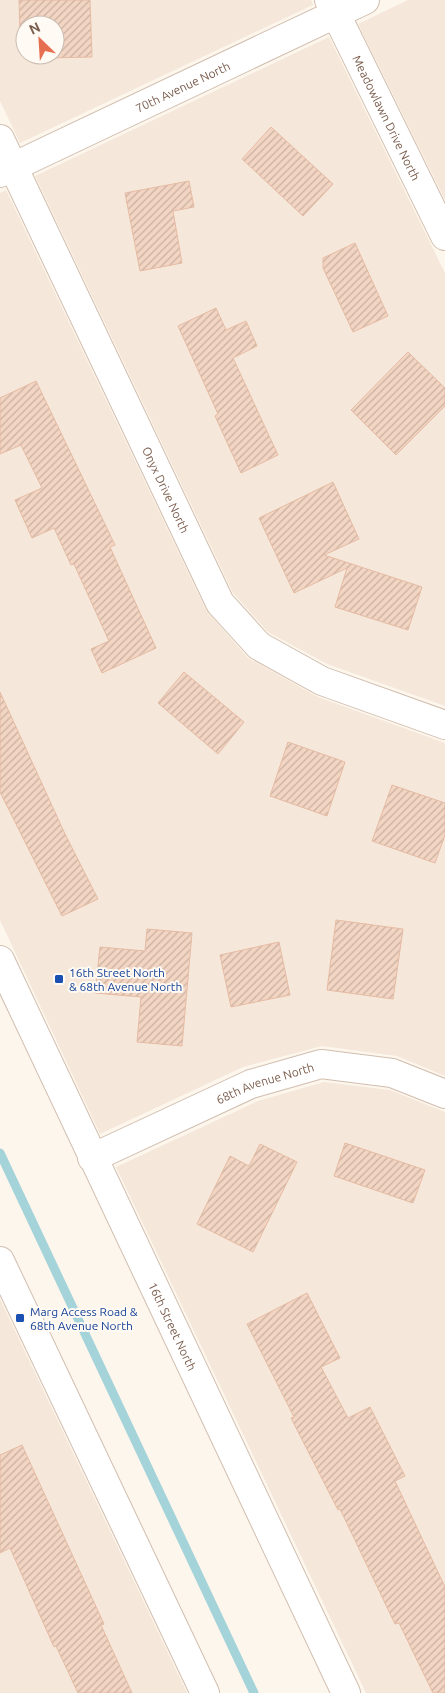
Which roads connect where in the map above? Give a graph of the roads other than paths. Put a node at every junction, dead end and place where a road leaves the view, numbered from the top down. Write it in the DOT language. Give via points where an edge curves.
graph roads {
  1 [pos="365,0"];
  2 [pos="332,7"];
  3 [pos="0,139"];
  4 [pos="6,170"];
  5 [pos="445,236"];
  6 [pos="445,724"];
  7 [pos="0,960"];
  8 [pos="445,1094"];
  9 [pos="92,1158"];
  10 [pos="0,1261"];
  11 [pos="205,1693"];
  12 [pos="346,1693"];
  1 -- 2 [label="street, 70th Avenue North"];
  2 -- 4 [label="street, 70th Avenue North"];
  2 -- 5 [label="street, Meadowlawn Drive North"];
  3 -- 4 [label="street, Onyx Drive North"];
  4 -- 6 [label="street, Onyx Drive North" via="220,603 259,646 314,676"];
  7 -- 9 [label="street, 16th Street North"];
  8 -- 9 [label="street, 68th Avenue North" via="392,1073 321,1064 251,1084"];
  9 -- 12 [label="street, 16th Street North"];
  10 -- 11 [label="street"];
}
